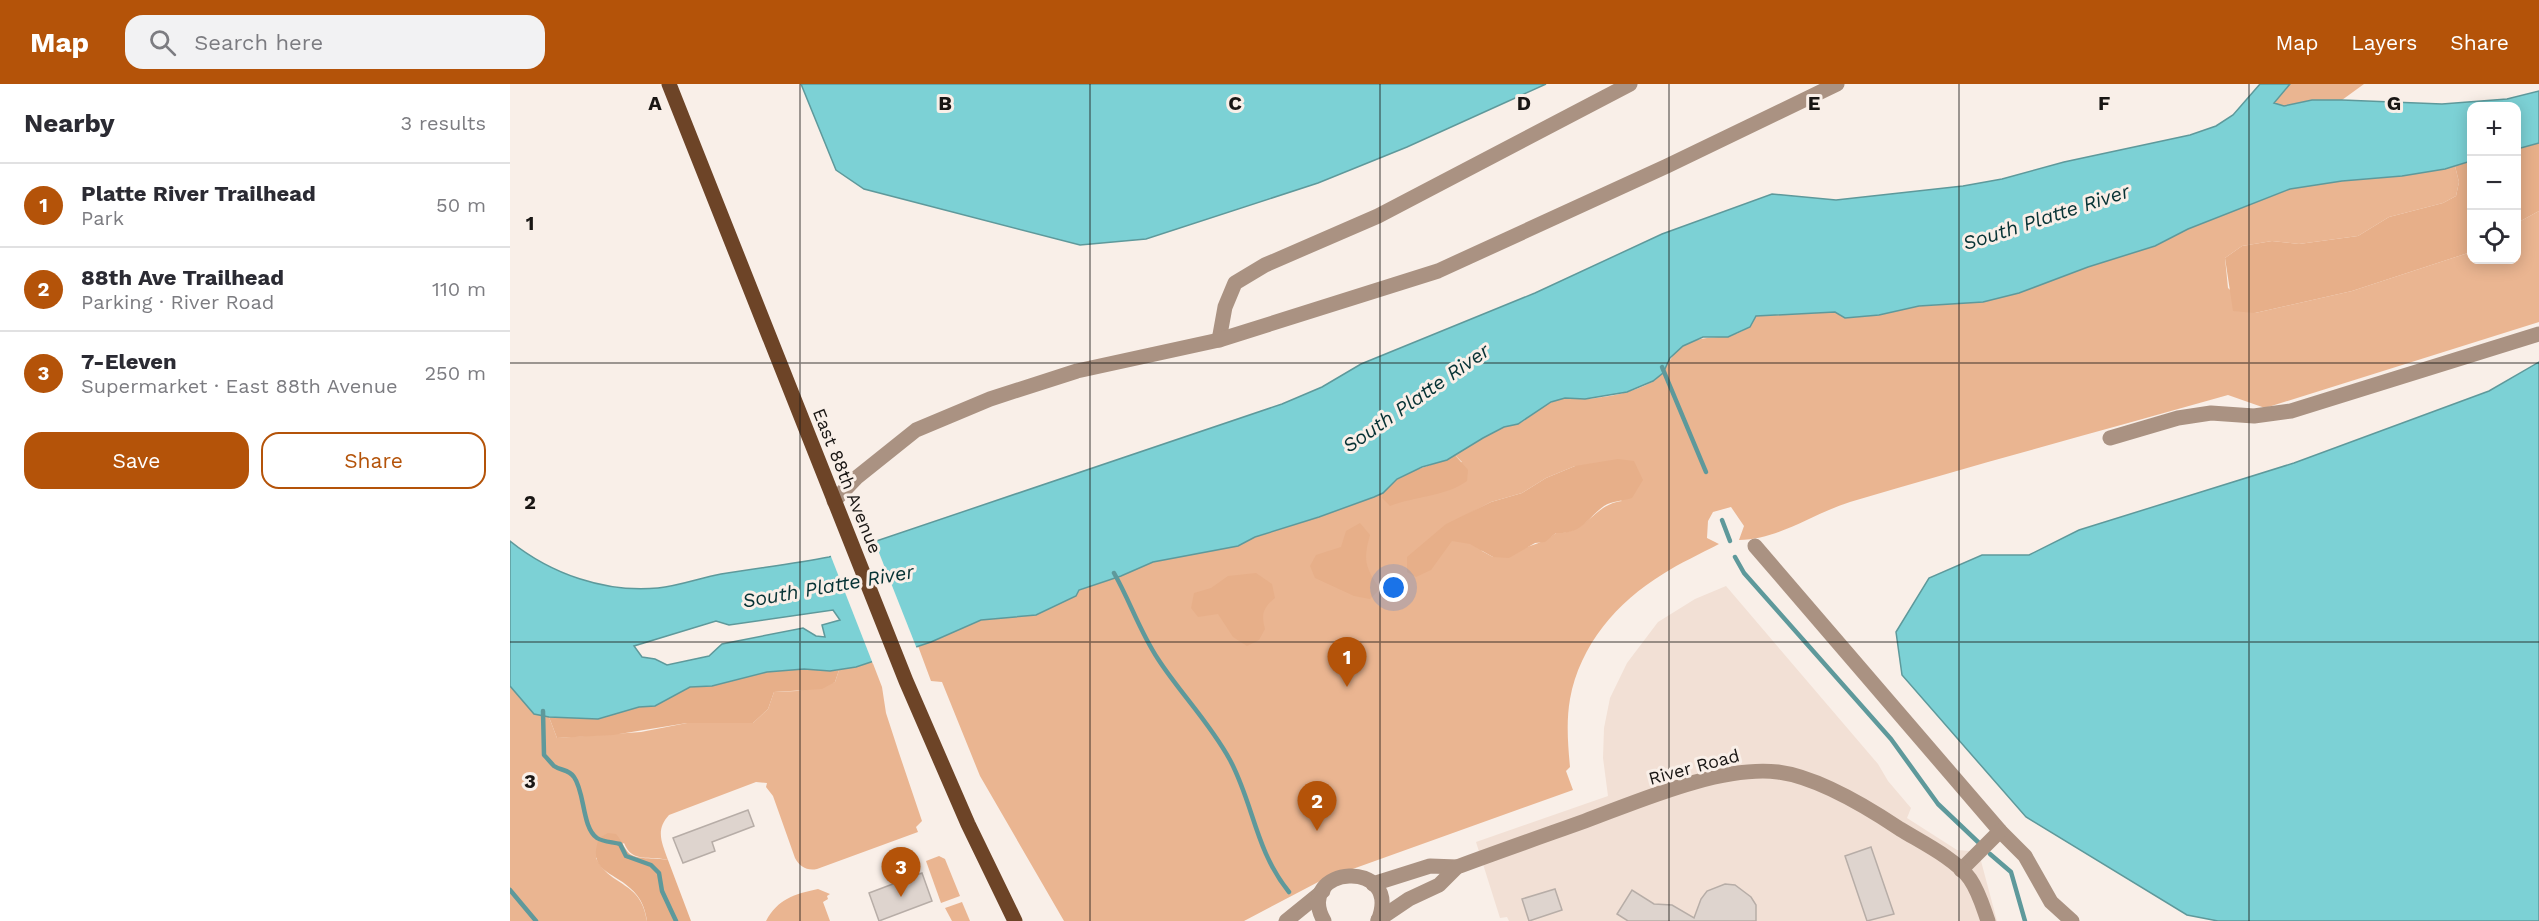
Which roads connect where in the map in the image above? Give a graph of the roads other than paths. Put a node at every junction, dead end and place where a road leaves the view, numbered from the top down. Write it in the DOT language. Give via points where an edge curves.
graph roads {
  1 [pos="669,84"];
  2 [pos="1630,84"];
  3 [pos="1837,84"];
  4 [pos="2539,334"];
  5 [pos="1219,340"];
  6 [pos="2110,438"];
  7 [pos="834,501"];
  8 [pos="1755,546"];
  9 [pos="1995,836"];
  10 [pos="1966,865"];
  11 [pos="1458,867"];
  12 [pos="1373,884"];
  13 [pos="1323,891"];
  14 [pos="1015,921"];
  15 [pos="1286,921"];
  16 [pos="1324,921"];
  17 [pos="1378,921"];
  18 [pos="1988,921"];
  19 [pos="2072,921"];
  1 -- 7 [label="main road, East 88th Avenue"];
  2 -- 5 [label="street" via="1378,216 1265,265 1235,283 1225,307"];
  3 -- 5 [label="street" via="1438,271"];
  4 -- 6 [label="street" via="2291,411 2254,416 2211,413 2178,418"];
  5 -- 7 [label="street" via="1077,371 990,399 916,430"];
  7 -- 14 [label="main road, East 88th Avenue" via="906,681"];
  8 -- 9 [label="street"];
  9 -- 10 [label="street"];
  9 -- 19 [label="street" via="2025,856 2051,902"];
  10 -- 11 [label="street, River Road" via="1825,787 1793,774 1754,771 1686,786"];
  10 -- 18 [label="street"];
  11 -- 12 [label="street, River Road" via="1430,866"];
  11 -- 17 [label="street, River Road" via="1439,885 1409,899"];
  12 -- 13 [label="street" via="1356,875 1345,875 1335,878"];
  12 -- 17 [label="street" via="1382,902"];
  13 -- 15 [label="street"];
  13 -- 16 [label="street" via="1319,903"];
}
